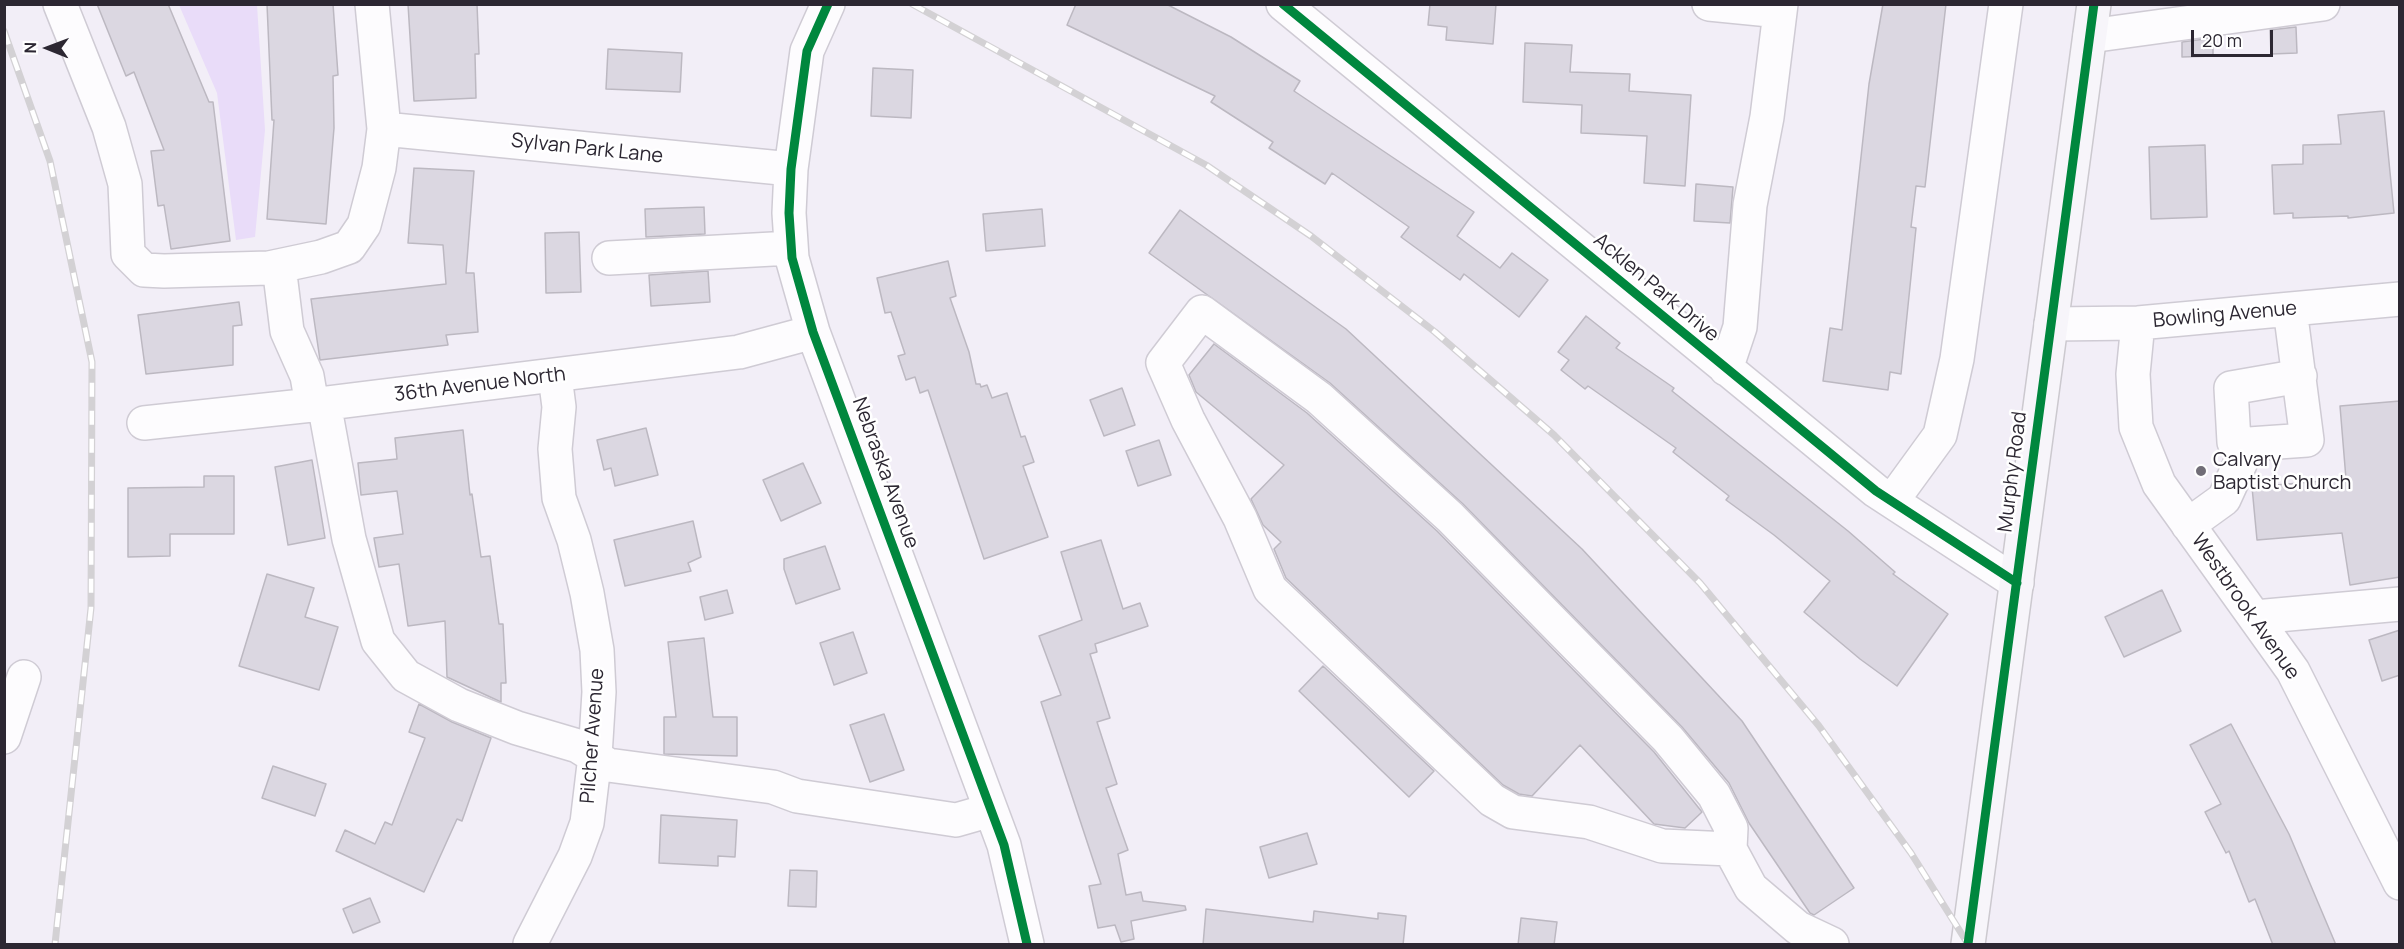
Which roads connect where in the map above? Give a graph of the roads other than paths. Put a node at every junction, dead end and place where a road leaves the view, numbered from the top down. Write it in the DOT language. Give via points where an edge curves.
graph roads {
  1 [pos="60,4"];
  2 [pos="372,4"];
  3 [pos="828,4"];
  4 [pos="1283,4"];
  5 [pos="1709,4"];
  6 [pos="2006,4"];
  7 [pos="2323,4"];
  8 [pos="1781,8"];
  9 [pos="2092,20"];
  10 [pos="384,129"];
  11 [pos="791,169"];
  12 [pos="791,248"];
  13 [pos="609,258"];
  14 [pos="279,266"];
  15 [pos="2400,299"];
  16 [pos="2290,309"];
  17 [pos="2138,323"];
  18 [pos="2051,324"];
  19 [pos="813,332"];
  20 [pos="1726,369"];
  21 [pos="555,376"];
  22 [pos="2300,376"];
  23 [pos="318,404"];
  24 [pos="144,423"];
  25 [pos="2249,444"];
  26 [pos="1892,501"];
  27 [pos="2188,525"];
  28 [pos="2017,583"];
  29 [pos="2400,604"];
  30 [pos="2255,618"];
  31 [pos="24,677"];
  32 [pos="4,737"];
  33 [pos="595,756"];
  34 [pos="991,810"];
  35 [pos="1730,849"];
  36 [pos="2400,883"];
  37 [pos="530,945"];
  38 [pos="1028,945"];
  39 [pos="1832,945"];
  40 [pos="1968,945"];
  1 -- 14 [label="street" via="112,138 125,184 128,254 144,270"];
  2 -- 10 [label="street"];
  3 -- 11 [label="street, Nebraska Avenue" via="807,51"];
  4 -- 20 [label="street, Acklen Park Drive"];
  5 -- 8 [label="street"];
  6 -- 26 [label="street" via="1957,358 1940,435"];
  7 -- 9 [label="street"];
  8 -- 20 [label="street" via="1767,117 1750,205 1740,327"];
  9 -- 18 [label="main road, Murphy Road"];
  10 -- 11 [label="street, Sylvan Park Lane"];
  10 -- 14 [label="street" via="379,168 364,225 349,247"];
  11 -- 12 [label="street, Nebraska Avenue"];
  12 -- 13 [label="street"];
  12 -- 19 [label="street, Nebraska Avenue"];
  14 -- 23 [label="street" via="287,331"];
  15 -- 16 [label="street, Bowling Avenue"];
  16 -- 17 [label="street, Bowling Avenue"];
  16 -- 22 [label="street"];
  17 -- 18 [label="street, Bowling Avenue"];
  17 -- 27 [label="street, Westbrook Avenue" via="2133,374 2136,427 2159,484"];
  18 -- 28 [label="main road, Murphy Road"];
  19 -- 21 [label="street, 36th Avenue North" via="739,352"];
  19 -- 34 [label="street, Nebraska Avenue"];
  20 -- 26 [label="street, Acklen Park Drive"];
  21 -- 23 [label="street, 36th Avenue North"];
  21 -- 33 [label="street, Pilcher Avenue" via="559,498 574,540 597,650"];
  22 -- 25 [label="street" via="2307,440"];
  22 -- 25 [label="street" via="2230,388 2234,442"];
  23 -- 24 [label="street, 36th Avenue North"];
  23 -- 33 [label="street" via="349,539 378,641 406,676 459,705 578,746"];
  25 -- 27 [label="street" via="2224,499"];
  26 -- 28 [label="street, Acklen Park Drive"];
  27 -- 30 [label="street, Westbrook Avenue"];
  28 -- 40 [label="main road, Murphy Road"];
  29 -- 30 [label="street"];
  30 -- 36 [label="street, Westbrook Avenue" via="2293,671"];
  31 -- 32 [label="street"];
  33 -- 34 [label="street" via="608,765 773,787 797,796 956,820"];
  33 -- 37 [label="street, Pilcher Avenue" via="586,823 575,856"];
  34 -- 38 [label="street, Nebraska Avenue" via="1004,845"];
  35 -- 35 [label="street" via="1731,828 1714,795 1635,705 1450,517 1319,398 1202,312 1163,363 1240,518 1270,589 1492,800 1513,812 1589,822 1662,846"];
  35 -- 39 [label="street" via="1751,888 1798,928"];
}
